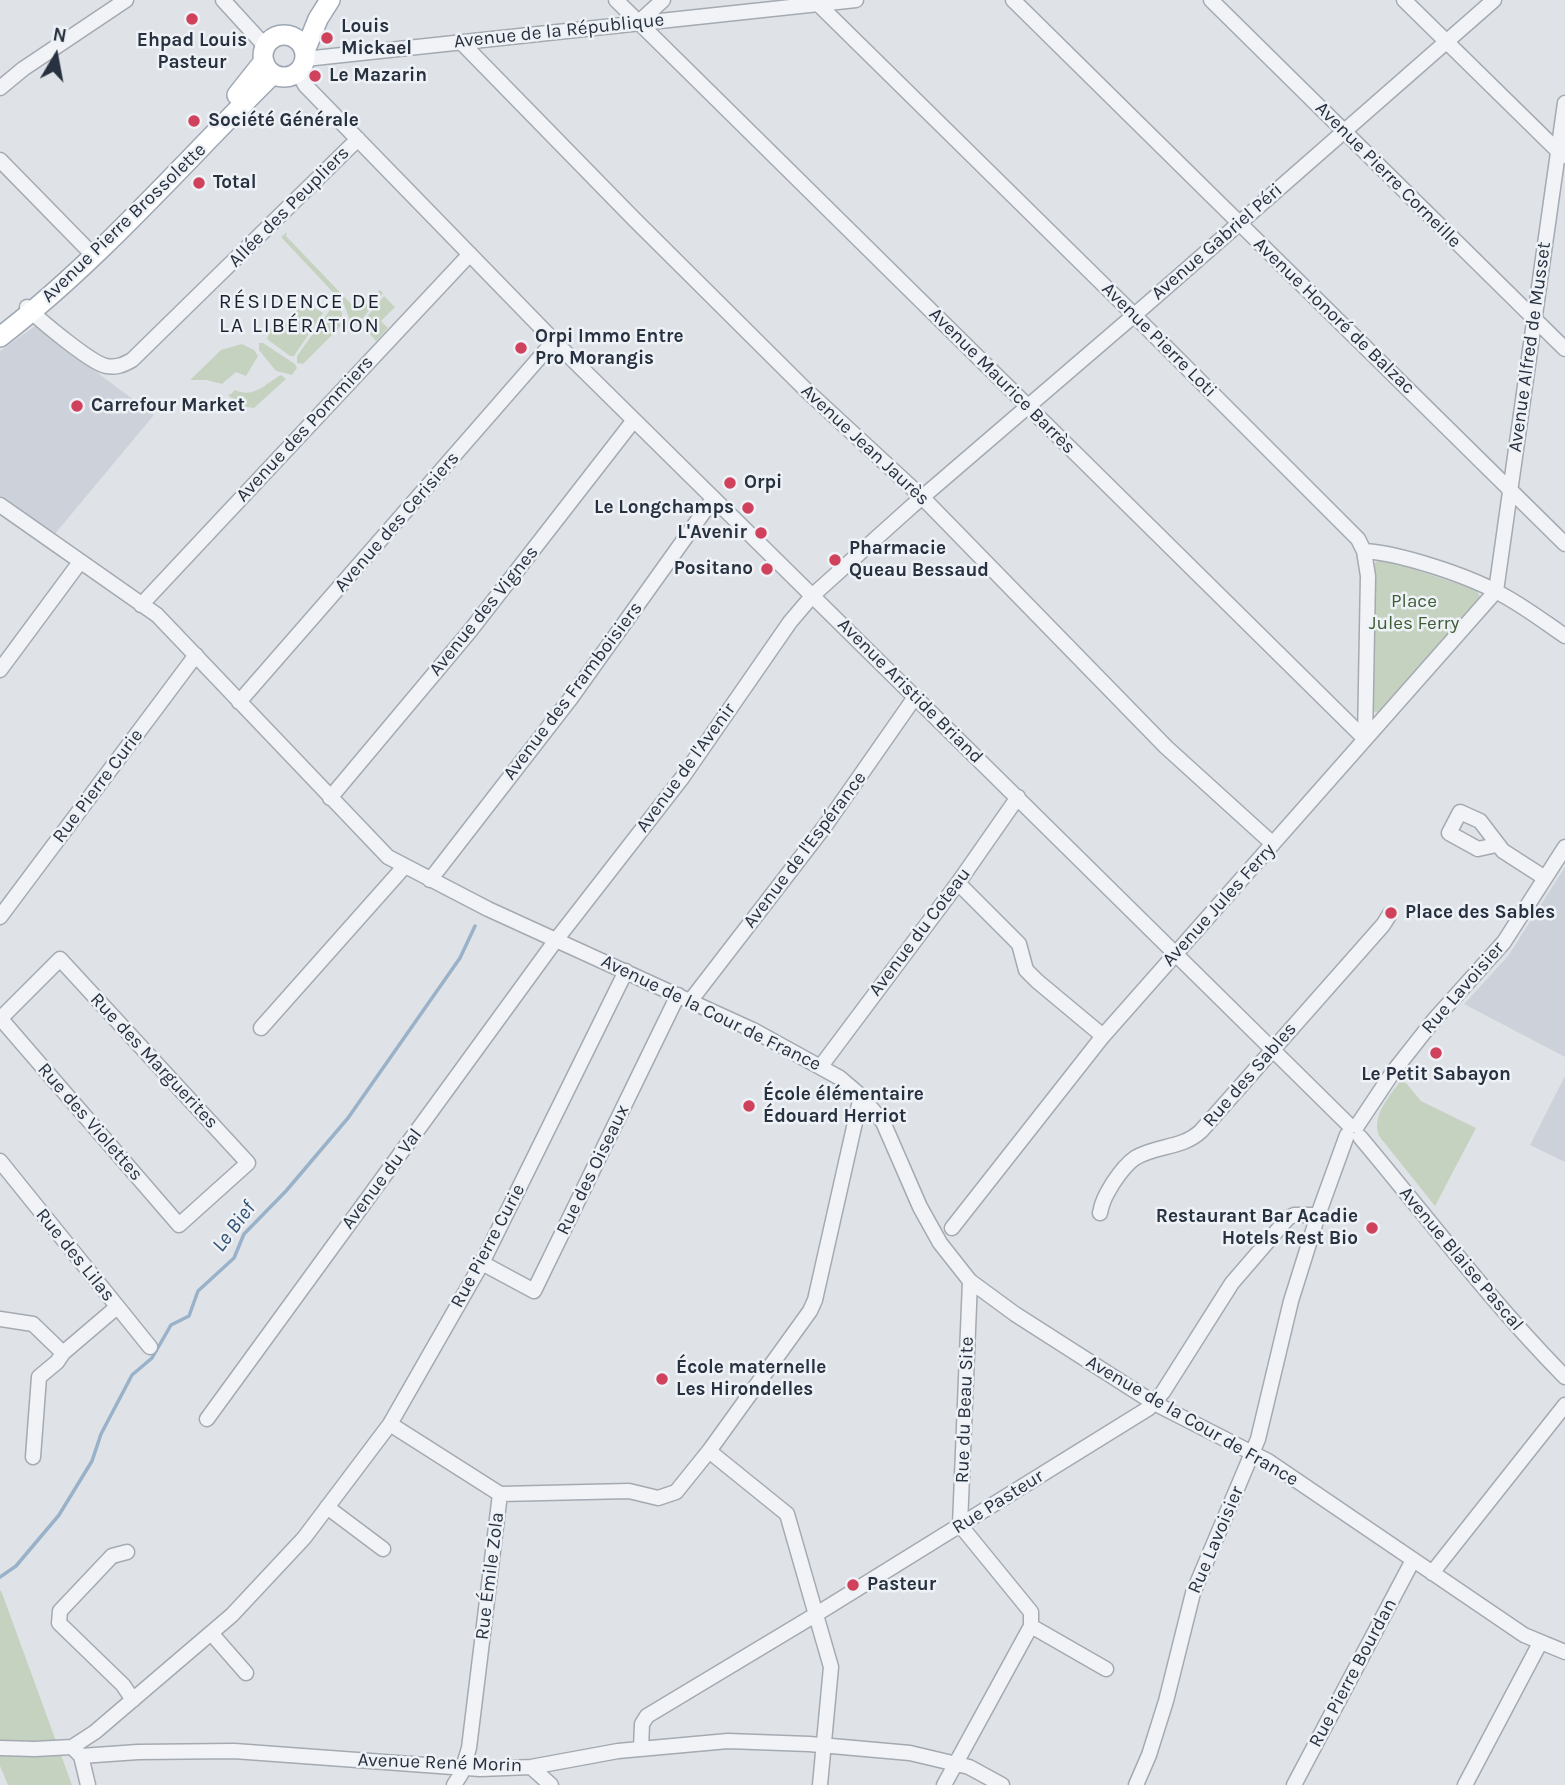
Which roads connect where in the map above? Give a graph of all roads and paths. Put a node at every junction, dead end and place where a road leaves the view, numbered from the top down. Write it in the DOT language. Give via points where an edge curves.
graph roads {
  1 [pos="126,0"];
  2 [pos="223,0"];
  3 [pos="324,0"];
  4 [pos="330,0"];
  5 [pos="616,0"];
  6 [pos="663,0"];
  7 [pos="856,0"];
  8 [pos="1013,0"];
  9 [pos="1211,0"];
  10 [pos="1404,0"];
  11 [pos="1494,0"];
  12 [pos="816,2"];
  13 [pos="639,22"];
  14 [pos="288,36"];
  15 [pos="461,42"];
  16 [pos="1446,42"];
  17 [pos="268,61"];
  18 [pos="302,61"];
  19 [pos="0,88"];
  20 [pos="1565,103"];
  21 [pos="1344,131"];
  22 [pos="358,139"];
  23 [pos="1562,155"];
  24 [pos="0,160"];
  25 [pos="1239,223"];
  26 [pos="90,252"];
  27 [pos="470,254"];
  28 [pos="28,308"];
  29 [pos="1133,315"];
  30 [pos="1534,319"];
  31 [pos="0,324"];
  32 [pos="0,337"];
  33 [pos="554,341"];
  34 [pos="1565,349"];
  35 [pos="1028,405"];
  36 [pos="634,420"];
  37 [pos="1510,489"];
  38 [pos="923,498"];
  39 [pos="713,499"];
  40 [pos="0,505"];
  41 [pos="1565,544"];
  42 [pos="1364,551"];
  43 [pos="80,562"];
  44 [pos="1496,591"];
  45 [pos="813,595"];
  46 [pos="141,605"];
  47 [pos="1565,636"];
  48 [pos="196,656"];
  49 [pos="0,670"];
  50 [pos="915,697"];
  51 [pos="239,702"];
  52 [pos="1365,740"];
  53 [pos="1018,797"];
  54 [pos="330,798"];
  55 [pos="1273,844"];
  56 [pos="1496,845"];
  57 [pos="1565,847"];
  58 [pos="404,867"];
  59 [pos="1545,878"];
  60 [pos="430,880"];
  61 [pos="958,883"];
  62 [pos="1390,914"];
  63 [pos="0,917"];
  64 [pos="556,940"];
  65 [pos="1175,953"];
  66 [pos="626,971"];
  67 [pos="685,997"];
  68 [pos="0,1019"];
  69 [pos="261,1028"];
  70 [pos="1103,1035"];
  71 [pos="1272,1048"];
  72 [pos="821,1066"];
  73 [pos="861,1096"];
  74 [pos="1354,1131"];
  75 [pos="0,1161"];
  76 [pos="1100,1213"];
  77 [pos="1318,1214"];
  78 [pos="179,1225"];
  79 [pos="952,1228"];
  80 [pos="482,1263"];
  81 [pos="970,1281"];
  82 [pos="117,1307"];
  83 [pos="0,1319"];
  84 [pos="150,1347"];
  85 [pos="63,1353"];
  86 [pos="1565,1377"];
  87 [pos="1154,1403"];
  88 [pos="1565,1405"];
  89 [pos="207,1419"];
  90 [pos="390,1424"];
  91 [pos="709,1451"];
  92 [pos="1253,1453"];
  93 [pos="33,1457"];
  94 [pos="500,1494"];
  95 [pos="327,1507"];
  96 [pos="960,1525"];
  97 [pos="383,1549"];
  98 [pos="127,1552"];
  99 [pos="1413,1560"];
  100 [pos="1432,1573"];
  101 [pos="815,1615"];
  102 [pos="1031,1626"];
  103 [pos="211,1633"];
  104 [pos="1540,1643"];
  105 [pos="1562,1647"];
  106 [pos="1106,1669"];
  107 [pos="246,1673"];
  108 [pos="133,1700"];
  109 [pos="825,1745"];
  110 [pos="0,1748"];
  111 [pos="640,1748"];
  112 [pos="77,1751"];
  113 [pos="956,1763"];
  114 [pos="462,1768"];
  115 [pos="531,1768"];
  116 [pos="88,1785"];
  117 [pos="454,1785"];
  118 [pos="551,1785"];
  119 [pos="820,1785"];
  120 [pos="944,1785"];
  121 [pos="1002,1785"];
  122 [pos="1136,1785"];
  123 [pos="1294,1785"];
  124 [pos="1465,1785"];
  1 -- 19 [label="street"];
  2 -- 17 [label="street"];
  3 -- 14 [label="main road"];
  4 -- 18 [label="main road"];
  5 -- 13 [label="street, Avenue Maurice Barrès"];
  6 -- 13 [label="street"];
  7 -- 12 [label="street, Avenue de la République"];
  8 -- 25 [label="street, Avenue Honoré de Balzac"];
  9 -- 21 [label="street, Avenue Pierre Corneille"];
  10 -- 16 [label="street"];
  11 -- 16 [label="street, Avenue Gabriel Péri"];
  12 -- 13 [label="street, Avenue de la République"];
  12 -- 29 [label="street, Avenue Pierre Loti"];
  13 -- 15 [label="street, Avenue de la République"];
  13 -- 35 [label="street, Avenue Maurice Barrès"];
  14 -- 17 [label="main road" via="271,40"];
  14 -- 18 [label="main road" via="296,39"];
  15 -- 18 [label="street, Avenue de la République"];
  15 -- 38 [label="street, Avenue Jean Jaurès" via="758,342"];
  16 -- 21 [label="street, Avenue Gabriel Péri"];
  16 -- 23 [label="street"];
  17 -- 18 [label="main road" via="287,77"];
  17 -- 26 [label="main road, Avenue Pierre Brossolette" via="226,114"];
  18 -- 22 [label="street, Avenue Aristide Briand" via="302,81"];
  20 -- 23 [label="street, Avenue Alfred de Musset"];
  21 -- 25 [label="street, Avenue Gabriel Péri"];
  21 -- 30 [label="street, Avenue Pierre Corneille"];
  22 -- 27 [label="street, Avenue Aristide Briand"];
  22 -- 28 [label="street, Allée des Peupliers" via="132,360 120,366 100,365"];
  23 -- 30 [label="street, Avenue Alfred de Musset"];
  24 -- 26 [label="street"];
  25 -- 29 [label="street, Avenue Gabriel Péri"];
  25 -- 37 [label="street, Avenue Honoré de Balzac"];
  26 -- 28 [label="main road, Avenue Pierre Brossolette"];
  27 -- 33 [label="street, Avenue Aristide Briand"];
  27 -- 46 [label="street, Avenue des Pommiers"];
  28 -- 31 [label="main road, Avenue Pierre Brossolette"];
  28 -- 32 [label="main road, Avenue Pierre Brossolette"];
  29 -- 35 [label="street, Avenue Gabriel Péri"];
  29 -- 42 [label="street, Avenue Pierre Loti" via="1345,525"];
  30 -- 34 [label="street, Avenue Pierre Corneille"];
  30 -- 37 [label="street, Avenue Alfred de Musset"];
  33 -- 36 [label="street, Avenue Aristide Briand"];
  33 -- 51 [label="street, Avenue des Cerisiers"];
  35 -- 38 [label="street, Avenue Gabriel Péri"];
  35 -- 52 [label="street, Avenue Maurice Barrès"];
  36 -- 39 [label="street, Avenue Aristide Briand"];
  36 -- 54 [label="street, Avenue des Vignes" via="475,625"];
  37 -- 41 [label="street, Avenue Honoré de Balzac"];
  37 -- 44 [label="street, Avenue Alfred de Musset"];
  38 -- 45 [label="street, Avenue Gabriel Péri"];
  38 -- 55 [label="street, Avenue Jean Jaurès" via="1166,747"];
  39 -- 45 [label="street, Avenue Aristide Briand"];
  39 -- 60 [label="street, Avenue des Framboisiers" via="571,698"];
  40 -- 43 [label="street, Avenue de la Cour de France"];
  42 -- 44 [label="street" via="1386,552"];
  42 -- 52 [label="street" via="1368,576"];
  43 -- 46 [label="street, Avenue de la Cour de France"];
  43 -- 49 [label="street"];
  44 -- 47 [label="street"];
  44 -- 52 [label="street, Avenue Jules Ferry"];
  45 -- 50 [label="street, Avenue Aristide Briand"];
  45 -- 64 [label="street, Avenue de l'Avenir" via="682,778"];
  46 -- 48 [label="street, Avenue de la Cour de France" via="157,615"];
  48 -- 51 [label="street, Avenue de la Cour de France"];
  48 -- 63 [label="street, Rue Pierre Curie"];
  50 -- 53 [label="street, Avenue Aristide Briand"];
  50 -- 67 [label="street, Avenue de l'Espérance" via="825,826"];
  51 -- 54 [label="street, Avenue de la Cour de France"];
  52 -- 55 [label="street, Avenue Jules Ferry"];
  53 -- 61 [label="street, Avenue du Coteau"];
  53 -- 65 [label="street, Avenue Aristide Briand"];
  54 -- 58 [label="street, Avenue de la Cour de France" via="388,857"];
  55 -- 65 [label="street, Avenue Jules Ferry"];
  56 -- 59 [label="street"];
  57 -- 59 [label="street, Rue Lavoisier"];
  58 -- 60 [label="street, Avenue de la Cour de France"];
  58 -- 69 [label="street"];
  59 -- 74 [label="street, Rue Lavoisier" via="1504,942 1434,1020"];
  60 -- 64 [label="street, Avenue de la Cour de France"];
  61 -- 70 [label="street" via="1019,944 1026,970"];
  61 -- 72 [label="street, Avenue du Coteau"];
  62 -- 71 [label="street, Rue des Sables"];
  64 -- 66 [label="street, Avenue de la Cour de France"];
  64 -- 89 [label="street, Avenue du Val"];
  65 -- 70 [label="street, Avenue Jules Ferry"];
  65 -- 71 [label="street, Avenue Aristide Briand"];
  66 -- 67 [label="street, Avenue de la Cour de France"];
  66 -- 80 [label="street, Rue Pierre Curie"];
  67 -- 72 [label="street, Avenue de la Cour de France"];
  67 -- 80 [label="street, Rue des Oiseaux" via="534,1291"];
  68 -- 78 [label="street, Rue des Violettes"];
  68 -- 78 [label="street, Rue des Marguerites" via="60,959 248,1163"];
  70 -- 79 [label="street, Avenue Jules Ferry"];
  71 -- 74 [label="street, Avenue Aristide Briand"];
  71 -- 76 [label="street, Rue des Sables" via="1193,1139 1145,1153 1127,1165 1102,1200"];
  72 -- 73 [label="street, Avenue de la Cour de France"];
  73 -- 81 [label="street, Avenue de la Cour de France" via="888,1130 940,1242"];
  73 -- 91 [label="street" via="816,1300"];
  74 -- 77 [label="street, Rue Lavoisier"];
  74 -- 86 [label="street, Avenue Blaise Pascal" via="1469,1273"];
  75 -- 82 [label="street, Rue des Lilas"];
  77 -- 87 [label="street, Rue Pasteur" via="1288,1218 1232,1283"];
  77 -- 92 [label="street, Rue Lavoisier"];
  80 -- 90 [label="street, Rue Pierre Curie"];
  81 -- 87 [label="street, Avenue de la Cour de France"];
  81 -- 96 [label="street, Rue du Beau Site"];
  82 -- 84 [label="street, Rue des Lilas"];
  82 -- 85 [label="street"];
  83 -- 85 [label="street" via="33,1324"];
  85 -- 93 [label="street" via="39,1377"];
  87 -- 92 [label="street, Avenue de la Cour de France"];
  87 -- 96 [label="street, Rue Pasteur"];
  88 -- 100 [label="street"];
  90 -- 94 [label="street, Rue Émile Zola"];
  90 -- 95 [label="street, Rue Pierre Curie"];
  91 -- 94 [label="street" via="676,1492 665,1497 629,1491"];
  91 -- 101 [label="street" via="787,1514"];
  92 -- 99 [label="street, Avenue de la Cour de France"];
  92 -- 122 [label="street, Rue Lavoisier" via="1193,1593 1166,1701"];
  94 -- 114 [label="street, Rue Émile Zola" via="469,1748"];
  95 -- 97 [label="street"];
  95 -- 103 [label="street, Rue Pierre Curie" via="304,1538"];
  96 -- 101 [label="street, Rue Pasteur"];
  96 -- 102 [label="street" via="1031,1612"];
  98 -- 108 [label="street" via="112,1556 60,1611 59,1623"];
  99 -- 100 [label="street, Avenue de la Cour de France"];
  99 -- 123 [label="street, Rue Pierre Bourdan"];
  100 -- 104 [label="street, Avenue de la Cour de France"];
  101 -- 109 [label="street" via="831,1667"];
  101 -- 111 [label="street, Rue Pasteur" via="647,1716"];
  102 -- 106 [label="street"];
  102 -- 113 [label="street"];
  103 -- 107 [label="street"];
  103 -- 108 [label="street, Rue Pierre Curie"];
  104 -- 105 [label="street, Avenue de la Cour de France"];
  104 -- 124 [label="street"];
  108 -- 112 [label="street, Rue Pierre Curie"];
  109 -- 111 [label="street, Avenue René Morin" via="728,1741"];
  109 -- 113 [label="street, Avenue René Morin" via="910,1753"];
  109 -- 119 [label="street"];
  110 -- 112 [label="street, Avenue René Morin"];
  111 -- 115 [label="street, Avenue René Morin"];
  112 -- 114 [label="street, Avenue René Morin" via="234,1751"];
  112 -- 116 [label="street"];
  113 -- 120 [label="street"];
  113 -- 121 [label="street, Avenue René Morin"];
  114 -- 115 [label="street, Avenue René Morin"];
  114 -- 117 [label="street, Rue Émile Zola"];
  115 -- 118 [label="street"];
}
